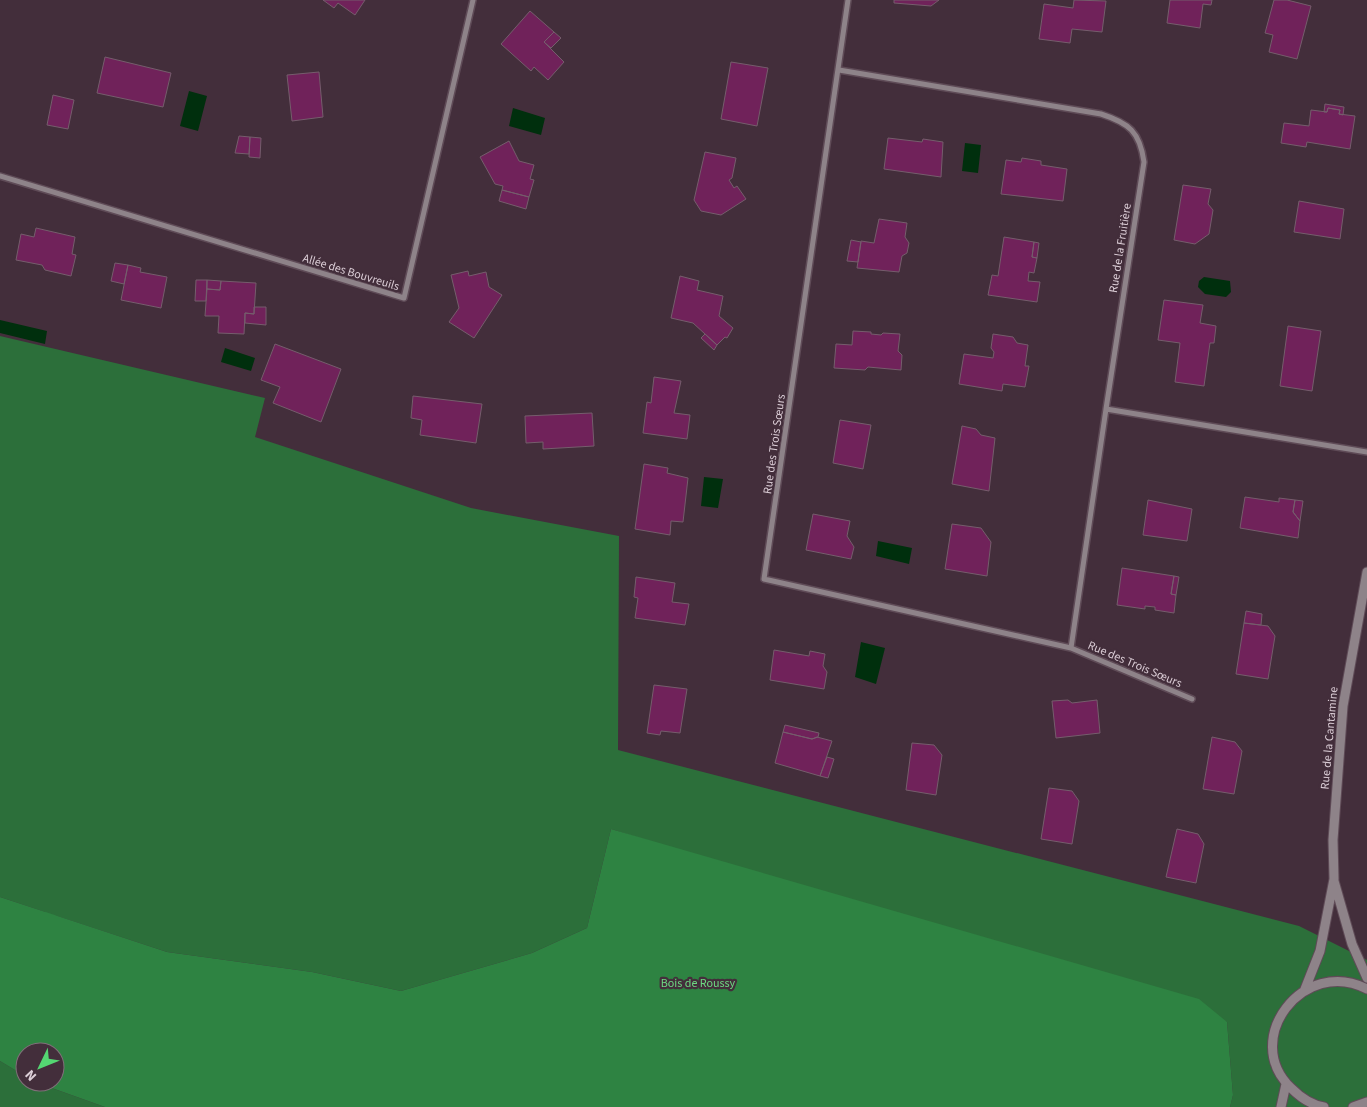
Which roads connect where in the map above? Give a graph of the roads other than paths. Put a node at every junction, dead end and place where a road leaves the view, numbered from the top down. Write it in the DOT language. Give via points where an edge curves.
graph roads {
  1 [pos="473,0"];
  2 [pos="848,0"];
  3 [pos="839,70"];
  4 [pos="0,176"];
  5 [pos="1106,409"];
  6 [pos="1367,452"];
  7 [pos="1367,572"];
  8 [pos="1071,648"];
  9 [pos="1192,698"];
  10 [pos="1334,879"];
  11 [pos="1367,978"];
  12 [pos="1306,989"];
  13 [pos="1367,989"];
  14 [pos="1286,1084"];
  15 [pos="1367,1102"];
  16 [pos="1281,1107"];
  17 [pos="1324,1107"];
  18 [pos="1353,1107"];
  1 -- 4 [label="street, Allée des Bouvreuils" via="404,298"];
  2 -- 3 [label="street, Rue des Trois Sœurs"];
  3 -- 5 [label="street, Rue de la Fruitière" via="1100,114 1119,120 1131,129 1141,144 1144,162"];
  3 -- 8 [label="street, Rue des Trois Sœurs" via="764,579"];
  5 -- 6 [label="street"];
  5 -- 8 [label="street, Rue des Trois Sœurs"];
  7 -- 10 [label="street, Rue de la Cantamine" via="1343,706 1333,840"];
  8 -- 9 [label="street, Rue des Trois Sœurs"];
  10 -- 11 [label="street, Rue de la Cantamine" via="1352,944"];
  10 -- 12 [label="street, Rue de la Cantamine" via="1320,951"];
  12 -- 13 [label="street" via="1322,982 1340,981"];
  12 -- 14 [label="street" via="1289,1003 1277,1021 1273,1043 1276,1064"];
  14 -- 16 [label="street"];
  14 -- 17 [label="street" via="1300,1097"];
  15 -- 18 [label="street"];
}
